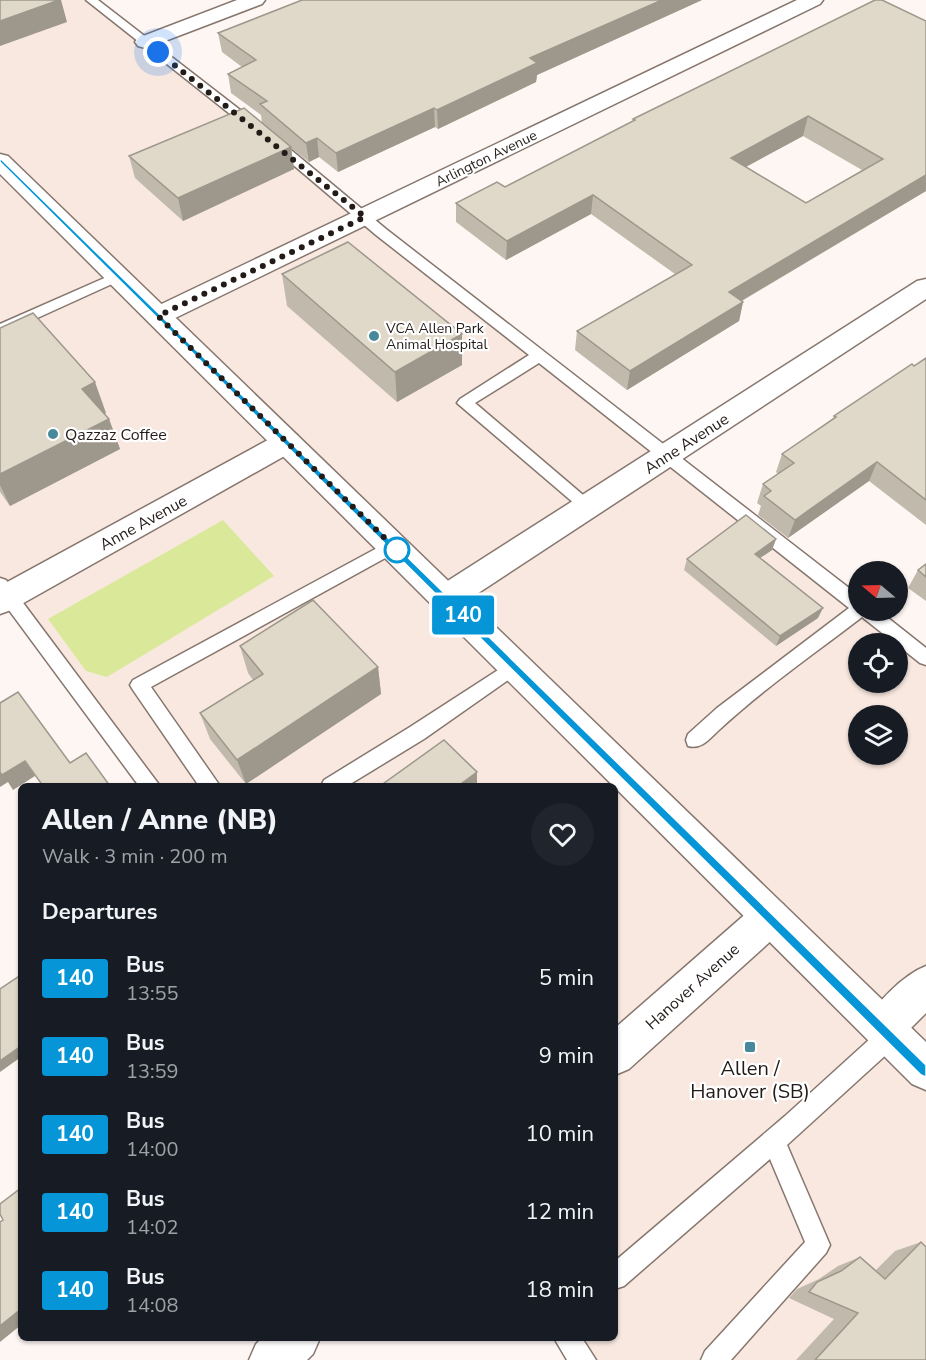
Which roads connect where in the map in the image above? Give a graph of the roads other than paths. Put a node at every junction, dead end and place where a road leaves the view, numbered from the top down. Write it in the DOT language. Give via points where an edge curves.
graph roads {
  1 [pos="91,0"];
  2 [pos="255,0"];
  3 [pos="813,0"];
  4 [pos="145,42"];
  5 [pos="3,169"];
  6 [pos="365,217"];
  7 [pos="118,276"];
  8 [pos="926,287"];
  9 [pos="158,316"];
  10 [pos="0,330"];
  11 [pos="540,356"];
  12 [pos="286,442"];
  13 [pos="667,455"];
  14 [pos="588,506"];
  15 [pos="392,546"];
  16 [pos="3,594"];
  17 [pos="848,597"];
  18 [pos="446,598"];
  19 [pos="848,618"];
  20 [pos="879,621"];
  21 [pos="926,658"];
  22 [pos="515,666"];
  23 [pos="695,740"];
  24 [pos="617,781"];
  25 [pos="148,783"];
  26 [pos="208,783"];
  27 [pos="336,783"];
  28 [pos="770,917"];
  29 [pos="926,985"];
  30 [pos="886,1032"];
  31 [pos="618,1052"];
  32 [pos="926,1070"];
  33 [pos="773,1140"];
  34 [pos="618,1274"];
  35 [pos="294,1341"];
  36 [pos="568,1341"];
  37 [pos="272,1360"];
  38 [pos="583,1360"];
  39 [pos="714,1360"];
  1 -- 4 [label="lane"];
  2 -- 4 [label="street"];
  3 -- 6 [label="street, Arlington Avenue"];
  4 -- 6 [label="lane"];
  5 -- 7 [label="street"];
  6 -- 9 [label="street, Arlington Avenue"];
  6 -- 11 [label="lane"];
  7 -- 9 [label="street"];
  7 -- 10 [label="lane"];
  8 -- 13 [label="street, Anne Avenue"];
  9 -- 12 [label="street"];
  11 -- 13 [label="lane"];
  11 -- 14 [label="lane" via="465,403"];
  12 -- 15 [label="street"];
  12 -- 16 [label="street, Anne Avenue"];
  13 -- 14 [label="street, Anne Avenue"];
  13 -- 17 [label="lane"];
  14 -- 18 [label="street, Anne Avenue"];
  15 -- 18 [label="street"];
  15 -- 26 [label="lane" via="139,685"];
  16 -- 25 [label="lane"];
  18 -- 22 [label="street"];
  19 -- 23 [label="lane"];
  20 -- 21 [label="lane"];
  22 -- 24 [label="street"];
  22 -- 27 [label="lane"];
  24 -- 28 [label="street"];
  28 -- 30 [label="street"];
  28 -- 31 [label="street, Hanover Avenue"];
  29 -- 30 [label="street"];
  30 -- 32 [label="street"];
  30 -- 33 [label="lane"];
  33 -- 34 [label="lane"];
  33 -- 39 [label="lane" via="818,1245"];
  35 -- 37 [label="street"];
  36 -- 38 [label="lane"];
}
